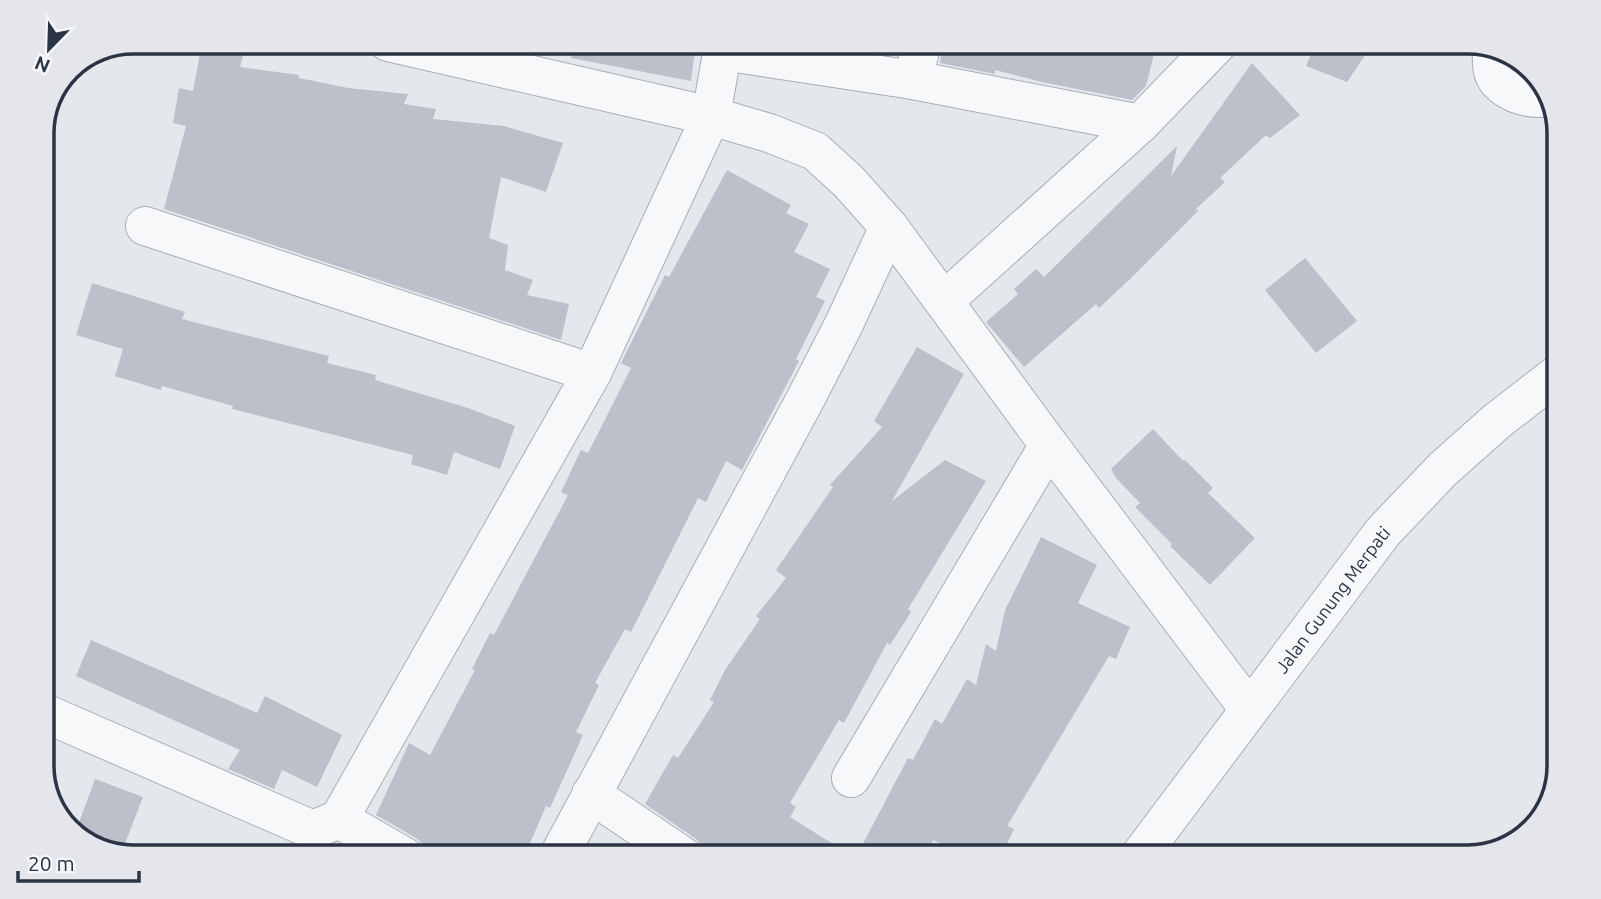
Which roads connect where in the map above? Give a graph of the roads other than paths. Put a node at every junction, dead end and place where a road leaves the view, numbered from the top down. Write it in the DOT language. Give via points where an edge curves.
graph roads {
  1 [pos="440,54"];
  2 [pos="722,54"];
  3 [pos="768,54"];
  4 [pos="919,54"];
  5 [pos="1207,54"];
  6 [pos="1492,58"];
  7 [pos="913,80"];
  8 [pos="1539,98"];
  9 [pos="711,116"];
  10 [pos="1140,124"];
  11 [pos="145,226"];
  12 [pos="889,227"];
  13 [pos="944,301"];
  14 [pos="592,373"];
  15 [pos="1547,382"];
  16 [pos="1049,445"];
  17 [pos="1249,709"];
  18 [pos="54,727"];
  19 [pos="852,778"];
  20 [pos="591,794"];
  21 [pos="320,835"];
  22 [pos="359,845"];
  23 [pos="564,845"];
  24 [pos="666,845"];
  25 [pos="1148,845"];
  1 -- 9 [label="street"];
  2 -- 9 [label="street"];
  3 -- 7 [label="street"];
  4 -- 7 [label="street"];
  5 -- 10 [label="street"];
  6 -- 8 [label="street" via="1493,74 1511,93"];
  7 -- 10 [label="street"];
  9 -- 12 [label="street" via="815,151"];
  9 -- 14 [label="street"];
  10 -- 13 [label="street"];
  11 -- 14 [label="street"];
  12 -- 13 [label="street"];
  12 -- 20 [label="street" via="806,398"];
  13 -- 16 [label="street"];
  14 -- 21 [label="street"];
  15 -- 17 [label="street, Jalan Gunung Merpati" via="1443,469 1392,523"];
  16 -- 17 [label="street"];
  16 -- 19 [label="street"];
  17 -- 25 [label="street, Jalan Gunung Merpati"];
  18 -- 21 [label="street"];
  20 -- 23 [label="street"];
  20 -- 24 [label="street"];
  21 -- 22 [label="street"];
}
